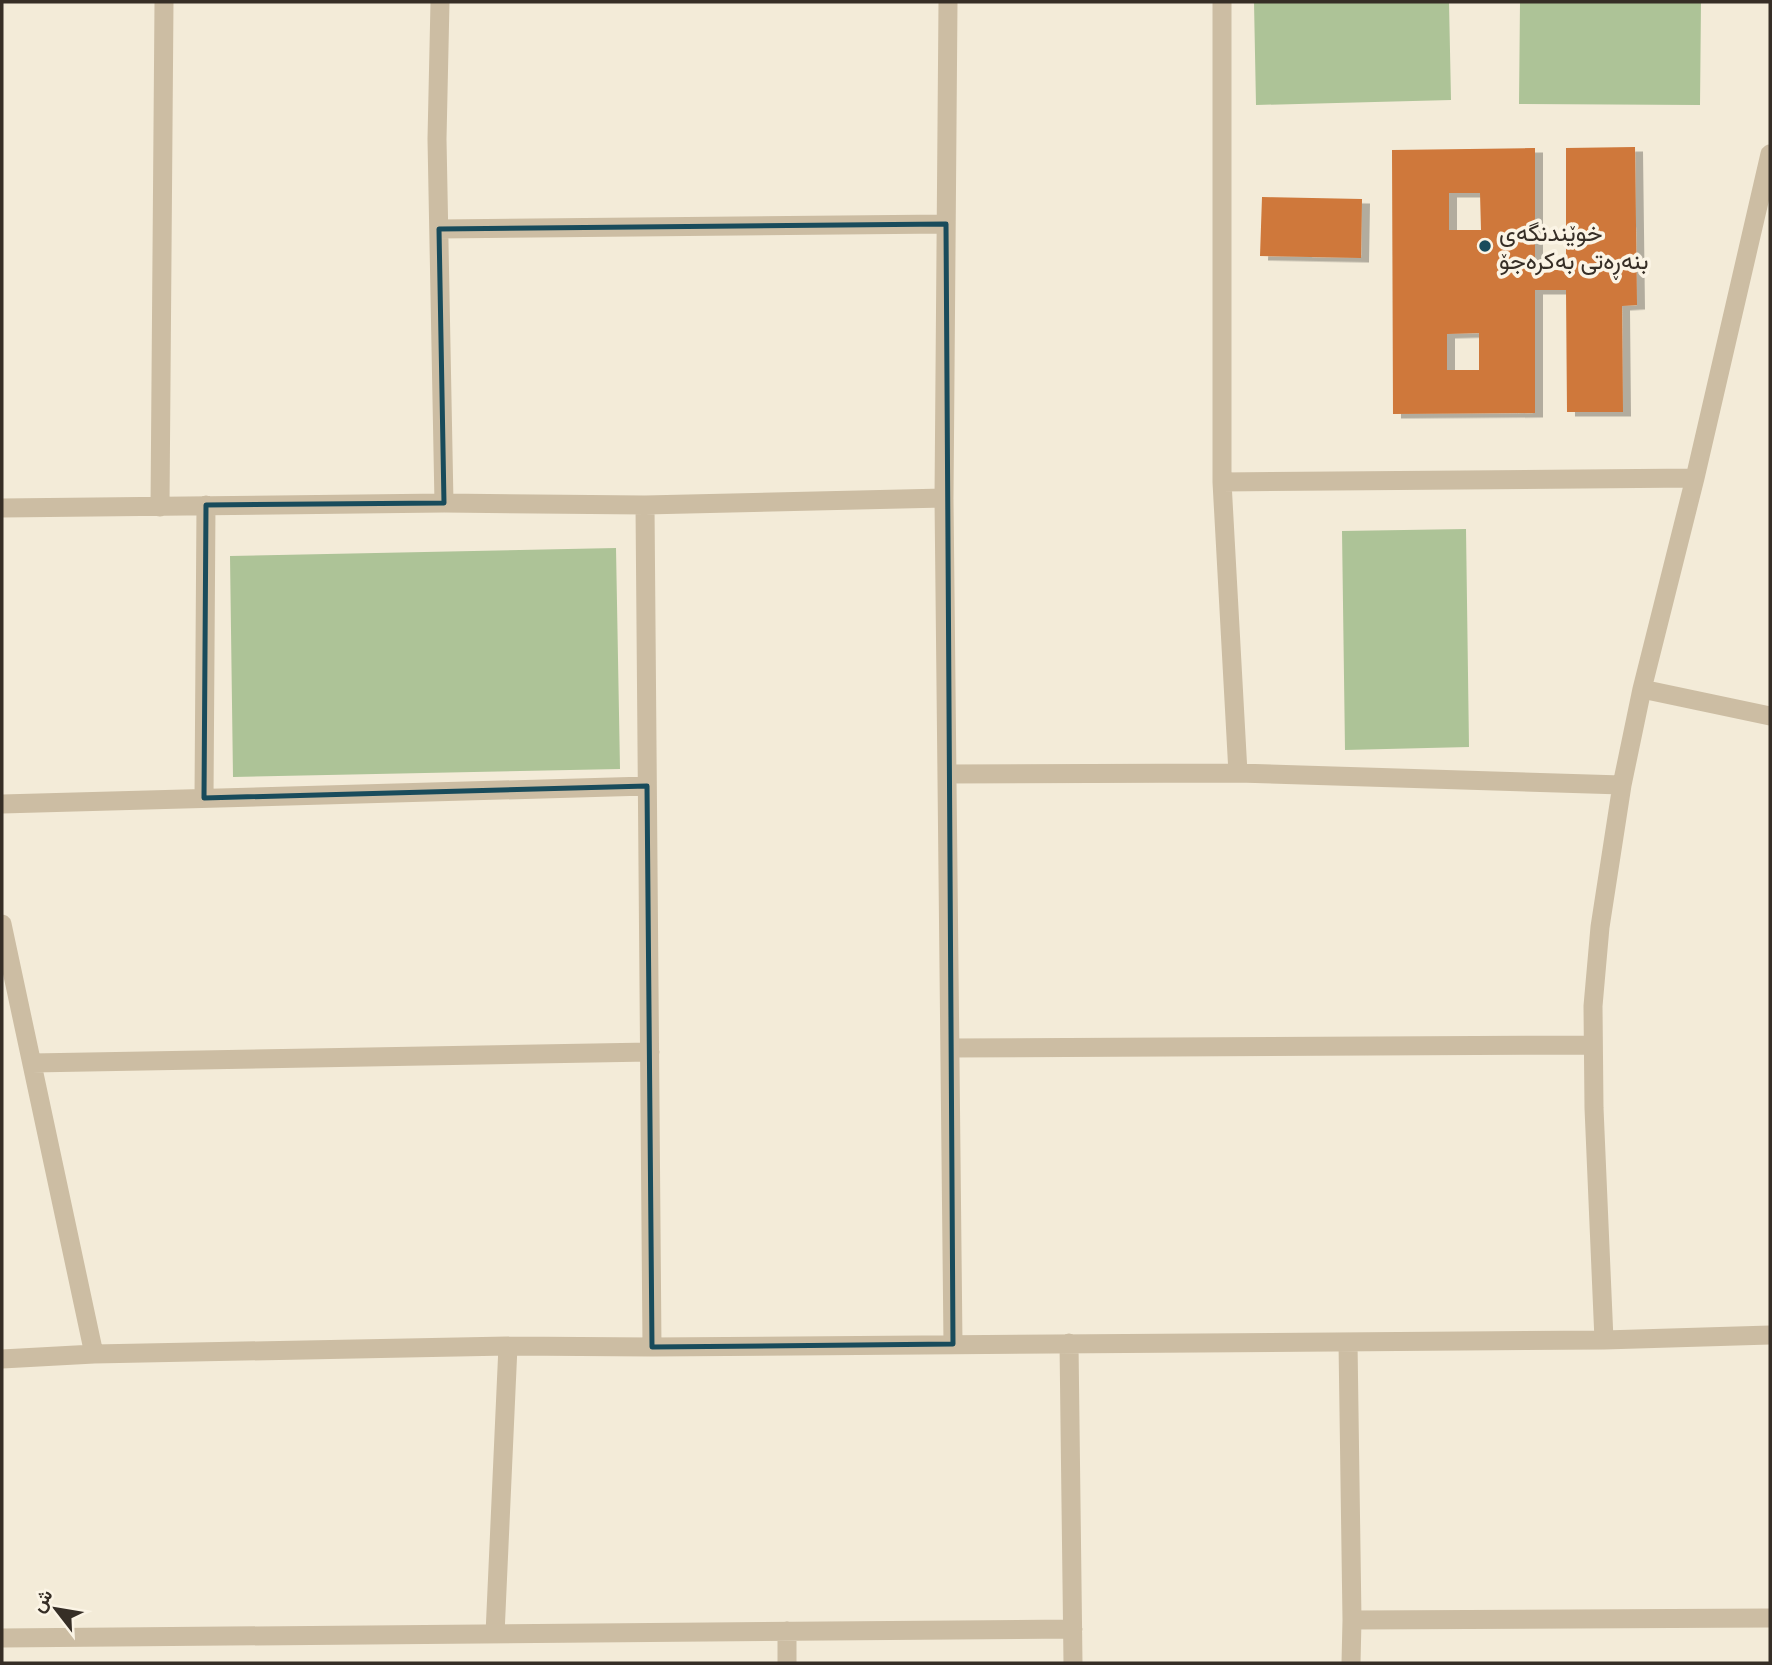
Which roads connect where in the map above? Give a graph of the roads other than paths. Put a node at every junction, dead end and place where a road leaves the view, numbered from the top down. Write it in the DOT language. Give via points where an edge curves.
graph roads {
  1 [pos="164,2"];
  2 [pos="440,2"];
  3 [pos="948,2"];
  4 [pos="1222,2"];
  5 [pos="1770,155"];
  6 [pos="946,224"];
  7 [pos="439,229"];
  8 [pos="1695,478"];
  9 [pos="1222,482"];
  10 [pos="944,498"];
  11 [pos="444,503"];
  12 [pos="206,505"];
  13 [pos="645,505"];
  14 [pos="160,507"];
  15 [pos="2,508"];
  16 [pos="1642,689"];
  17 [pos="1770,716"];
  18 [pos="1238,772"];
  19 [pos="947,774"];
  20 [pos="1622,785"];
  21 [pos="647,786"];
  22 [pos="204,799"];
  23 [pos="2,804"];
  24 [pos="2,924"];
  25 [pos="1593,1045"];
  26 [pos="950,1048"];
  27 [pos="650,1052"];
  28 [pos="32,1063"];
  29 [pos="1770,1335"];
  30 [pos="1604,1340"];
  31 [pos="1348,1342"];
  32 [pos="1069,1343"];
  33 [pos="953,1344"];
  34 [pos="508,1346"];
  35 [pos="652,1347"];
  36 [pos="94,1354"];
  37 [pos="2,1359"];
  38 [pos="1770,1618"];
  39 [pos="1352,1620"];
  40 [pos="1073,1629"];
  41 [pos="787,1631"];
  42 [pos="495,1634"];
  43 [pos="2,1637"];
  44 [pos="787,1663"];
  45 [pos="1073,1663"];
  46 [pos="1351,1663"];
  1 -- 14 [label="street"];
  2 -- 7 [label="street"];
  3 -- 6 [label="street"];
  4 -- 9 [label="street"];
  5 -- 8 [label="street"];
  6 -- 7 [label="street"];
  6 -- 10 [label="street"];
  7 -- 11 [label="street"];
  8 -- 9 [label="street"];
  8 -- 16 [label="street"];
  9 -- 18 [label="street"];
  10 -- 13 [label="street"];
  10 -- 19 [label="street"];
  11 -- 12 [label="street"];
  11 -- 13 [label="street"];
  12 -- 14 [label="street"];
  12 -- 22 [label="street"];
  13 -- 21 [label="street"];
  14 -- 15 [label="street"];
  16 -- 17 [label="street"];
  16 -- 20 [label="street"];
  18 -- 19 [label="street"];
  18 -- 20 [label="street"];
  19 -- 26 [label="street"];
  20 -- 25 [label="street" via="1600,928"];
  21 -- 22 [label="street"];
  21 -- 27 [label="street"];
  22 -- 23 [label="street"];
  24 -- 28 [label="street"];
  25 -- 26 [label="street"];
  25 -- 30 [label="street"];
  26 -- 33 [label="street"];
  27 -- 28 [label="street"];
  27 -- 35 [label="street"];
  28 -- 36 [label="street"];
  29 -- 30 [label="street"];
  30 -- 31 [label="street"];
  31 -- 32 [label="street"];
  31 -- 39 [label="street"];
  32 -- 33 [label="street"];
  32 -- 40 [label="street"];
  33 -- 35 [label="street"];
  34 -- 35 [label="street"];
  34 -- 36 [label="street"];
  34 -- 42 [label="street"];
  36 -- 37 [label="street"];
  38 -- 39 [label="street"];
  39 -- 46 [label="street"];
  40 -- 41 [label="street"];
  40 -- 45 [label="street"];
  41 -- 42 [label="street"];
  41 -- 44 [label="street"];
  42 -- 43 [label="street"];
}
